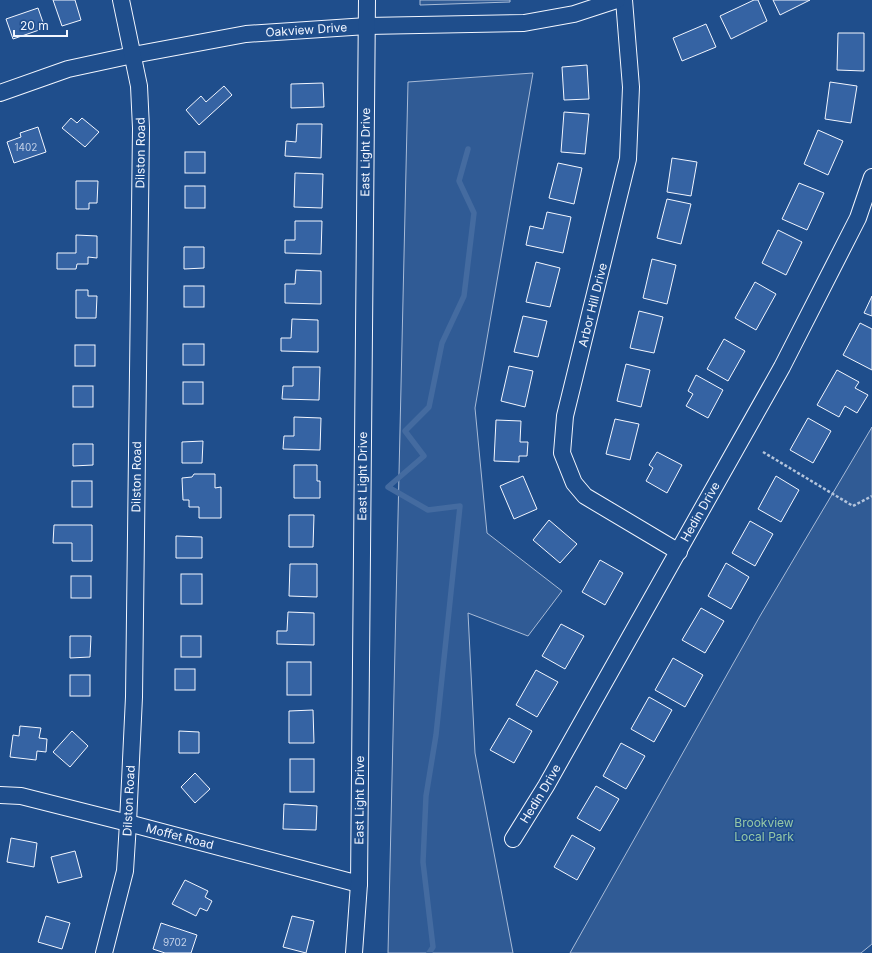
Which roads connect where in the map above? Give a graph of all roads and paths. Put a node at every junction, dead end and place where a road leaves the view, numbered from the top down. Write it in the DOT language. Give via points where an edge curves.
graph roads {
  1 [pos="121,0"];
  2 [pos="367,0"];
  3 [pos="617,0"];
  4 [pos="624,0"];
  5 [pos="367,26"];
  6 [pos="133,55"];
  7 [pos="0,92"];
  8 [pos="872,177"];
  9 [pos="763,452"];
  10 [pos="872,496"];
  11 [pos="679,552"];
  12 [pos="0,795"];
  13 [pos="128,823"];
  14 [pos="513,839"];
  15 [pos="359,884"];
  16 [pos="104,953"];
  17 [pos="354,953"];
  1 -- 6 [label="street, Dilston Road"];
  2 -- 5 [label="street, East Light Drive"];
  3 -- 5 [label="street, Oakview Drive" via="574,14 524,23"];
  4 -- 11 [label="street, Arbor Hill Drive" via="631,87 628,159 565,416 562,453 574,483 585,496"];
  5 -- 6 [label="street, Oakview Drive" via="246,34"];
  5 -- 15 [label="street, East Light Drive"];
  6 -- 7 [label="street, Oakview Drive" via="68,69"];
  6 -- 13 [label="street, Dilston Road" via="139,86 141,128 134,697"];
  8 -- 11 [label="street, Hedin Drive" via="858,218 782,367"];
  9 -- 10 [label="path" via="853,506"];
  11 -- 14 [label="street, Hedin Drive" via="546,786"];
  12 -- 13 [label="street, Moffet Road" via="21,796"];
  13 -- 15 [label="street, Moffet Road"];
  13 -- 16 [label="street, Dilston Road" via="125,871"];
  15 -- 17 [label="street, East Light Drive"];
}
